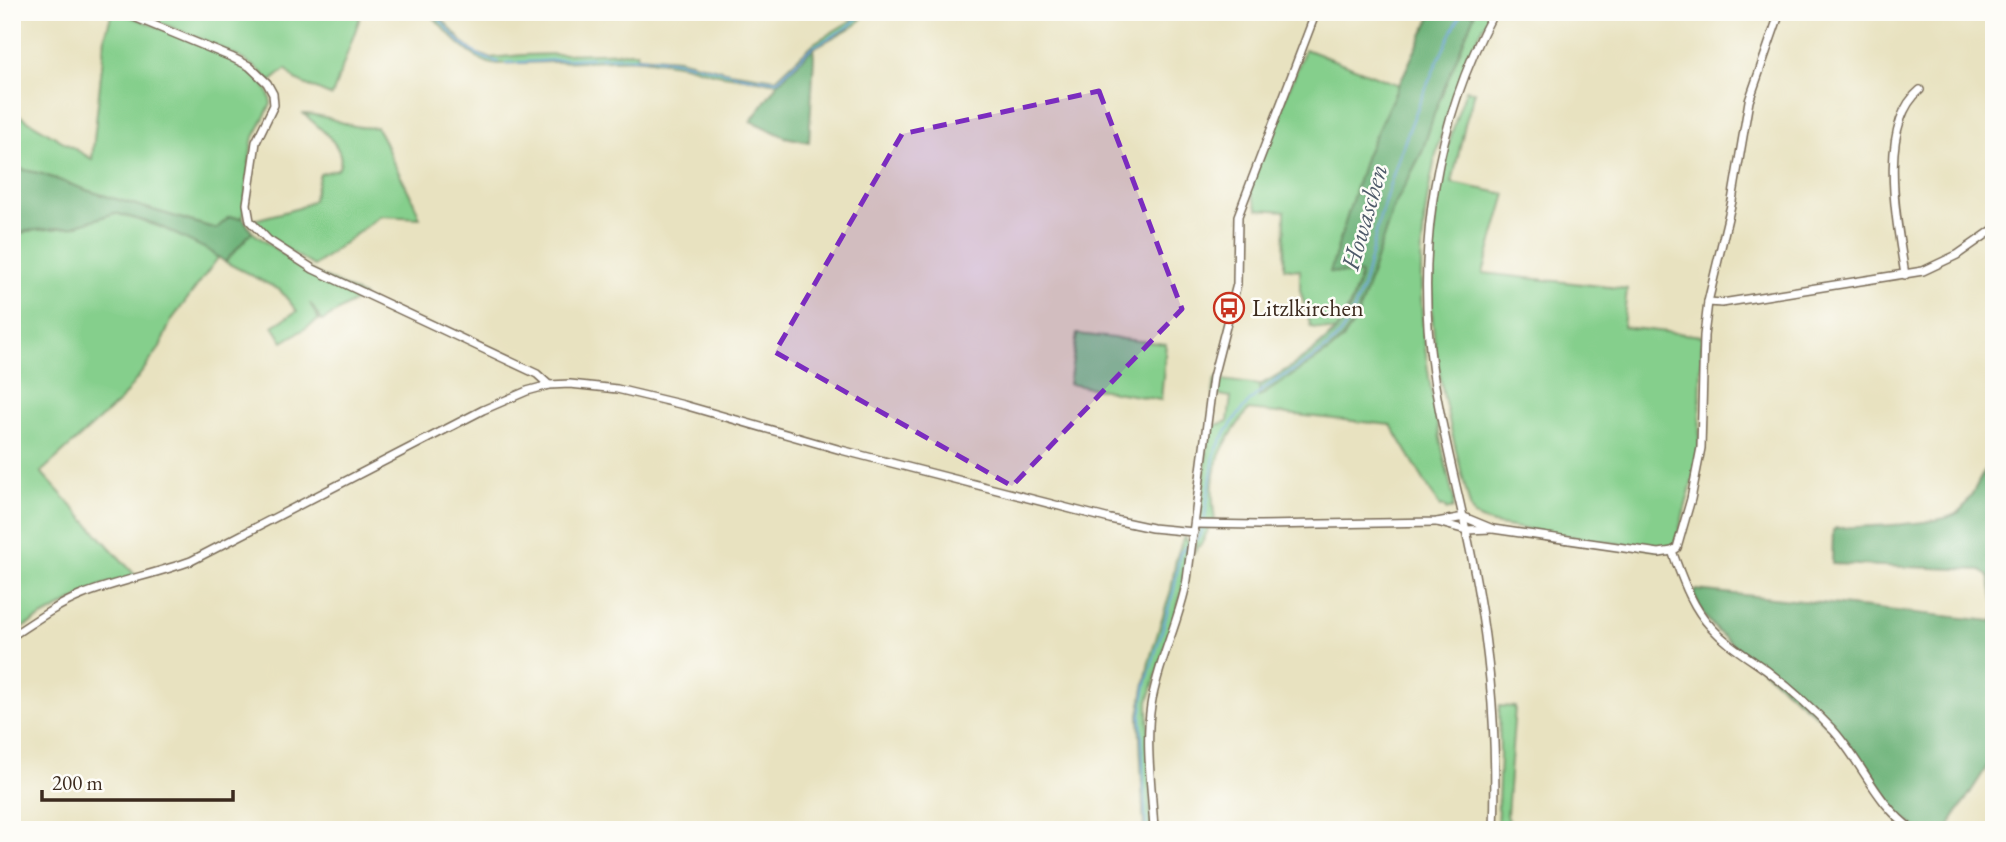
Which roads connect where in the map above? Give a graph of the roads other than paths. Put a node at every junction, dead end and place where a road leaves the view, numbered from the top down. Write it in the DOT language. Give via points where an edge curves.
graph roads {
  1 [pos="122,12"];
  2 [pos="1316,12"];
  3 [pos="1494,12"];
  4 [pos="1780,12"];
  5 [pos="1920,90"];
  6 [pos="1994,229"];
  7 [pos="1905,275"];
  8 [pos="1708,302"];
  9 [pos="549,385"];
  10 [pos="1464,517"];
  11 [pos="1437,522"];
  12 [pos="1195,529"];
  13 [pos="1493,529"];
  14 [pos="1466,530"];
  15 [pos="1672,551"];
  16 [pos="12,636"];
  17 [pos="1154,830"];
  18 [pos="1494,830"];
  19 [pos="1913,830"];
  1 -- 9 [label="street" via="231,57 267,83 274,105 256,142 247,204 250,220 268,240 313,269 537,374"];
  2 -- 12 [label="street" via="1238,216 1237,284 1213,377"];
  3 -- 10 [label="street" via="1462,83 1447,133 1431,216 1426,276 1433,374"];
  4 -- 8 [label="street" via="1749,101"];
  5 -- 7 [label="street" via="1902,118 1892,165"];
  6 -- 7 [label="street" via="1938,266"];
  7 -- 8 [label="street"];
  8 -- 15 [label="street" via="1701,449 1680,541"];
  9 -- 12 [label="street" via="594,386 638,394 1121,521 1169,531"];
  9 -- 16 [label="street" via="471,415 191,561 80,596"];
  10 -- 11 [label="street"];
  10 -- 13 [label="street"];
  10 -- 14 [label="street"];
  11 -- 12 [label="street" via="1209,525"];
  11 -- 14 [label="street"];
  12 -- 17 [label="street" via="1184,596 1151,702"];
  13 -- 14 [label="street"];
  13 -- 15 [label="street" via="1659,553"];
  14 -- 18 [label="street" via="1491,694"];
  15 -- 19 [label="street" via="1691,598 1712,628 1812,709 1845,744 1888,808"];
}
